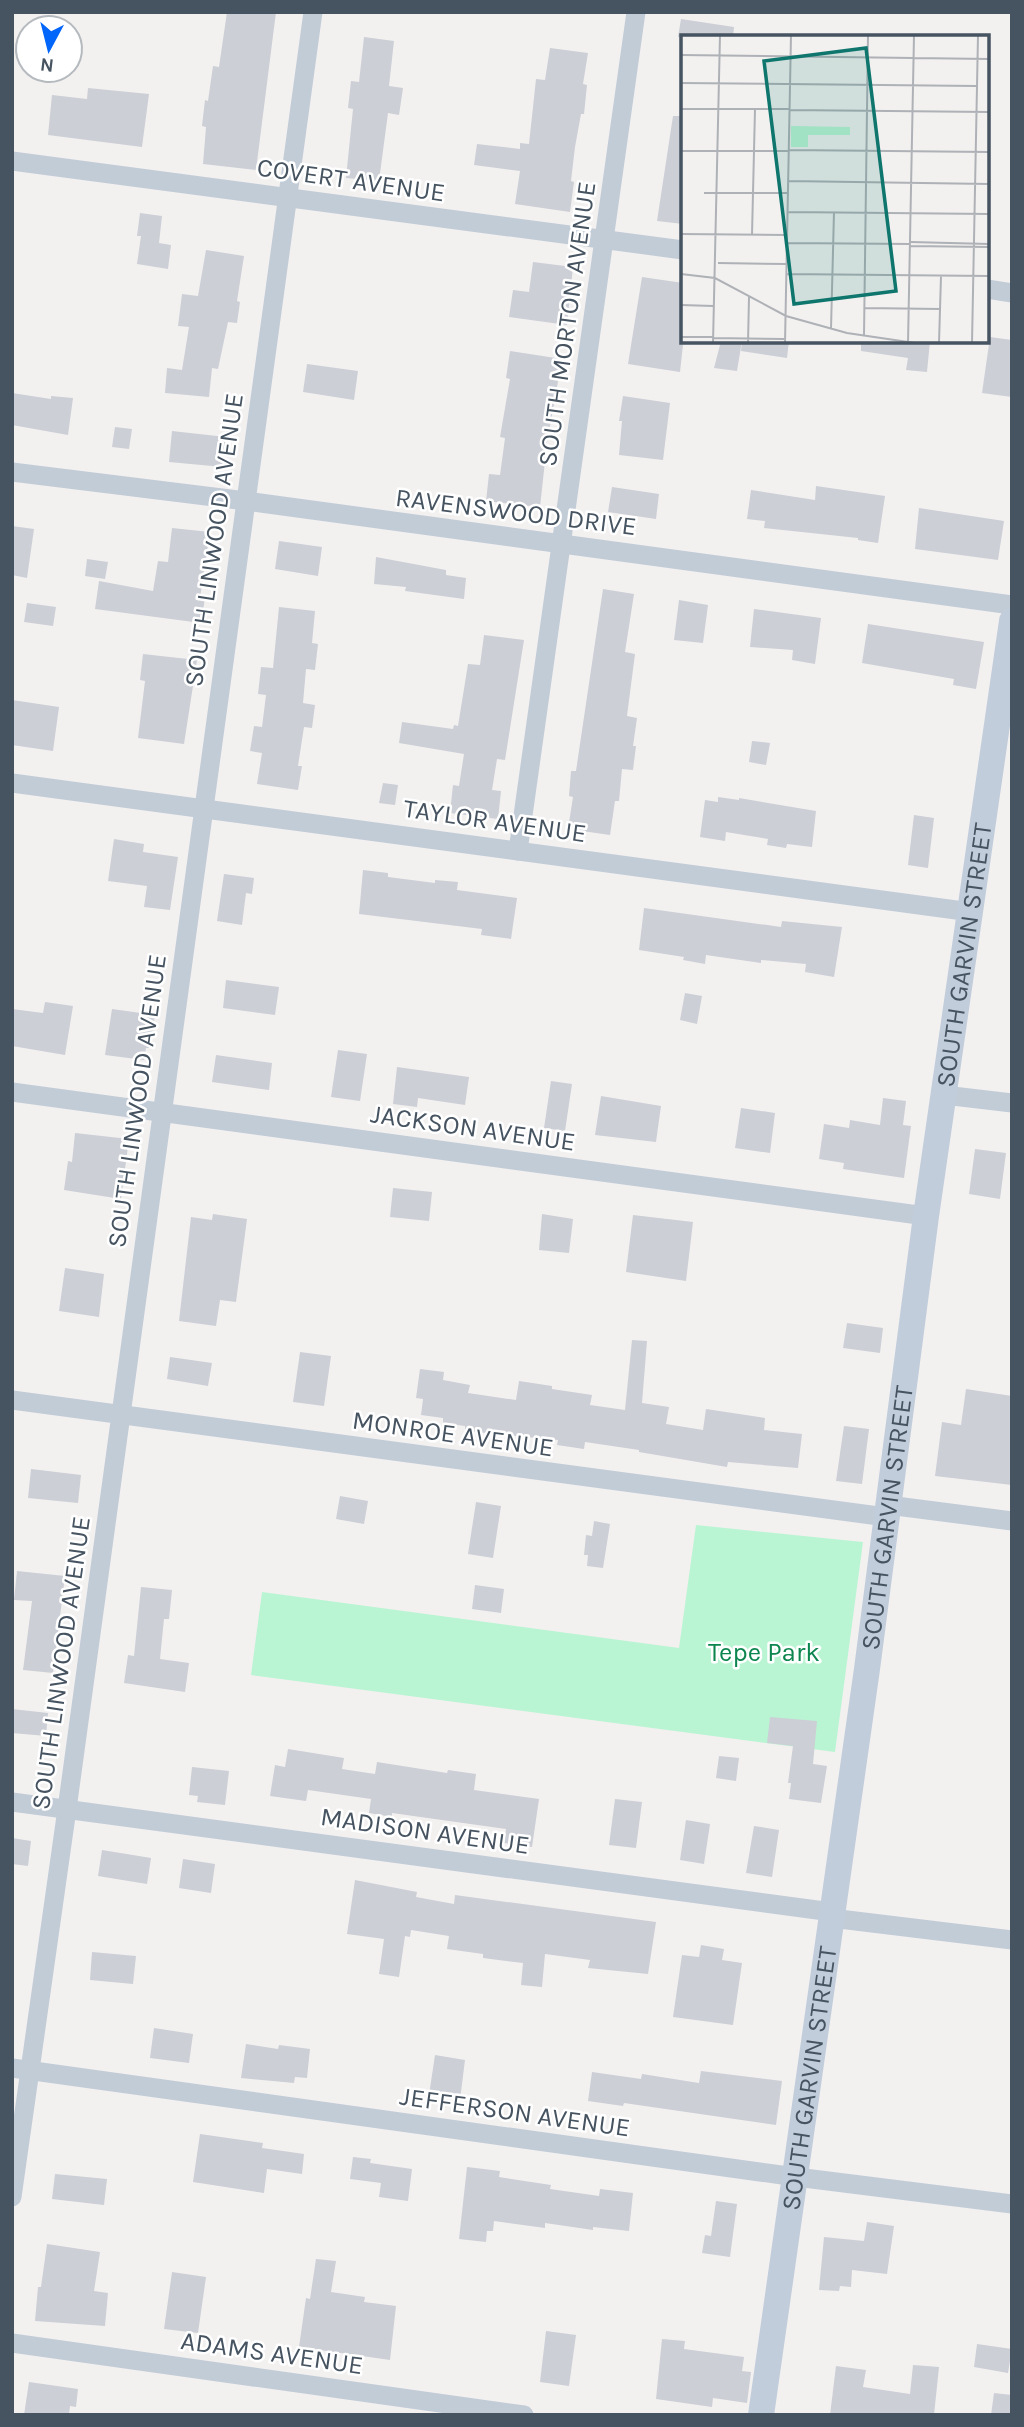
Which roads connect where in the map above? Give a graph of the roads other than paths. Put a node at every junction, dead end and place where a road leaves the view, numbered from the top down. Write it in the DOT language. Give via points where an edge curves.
graph roads {
  1 [pos="313,12"];
  2 [pos="636,12"];
  3 [pos="12,161"];
  4 [pos="287,198"];
  5 [pos="606,240"];
  6 [pos="681,250"];
  7 [pos="989,289"];
  8 [pos="1012,293"];
  9 [pos="12,472"];
  10 [pos="246,501"];
  11 [pos="562,544"];
  12 [pos="1012,605"];
  13 [pos="1012,621"];
  14 [pos="1007,683"];
  15 [pos="12,783"];
  16 [pos="204,808"];
  17 [pos="518,851"];
  18 [pos="971,912"];
  19 [pos="12,1092"];
  20 [pos="944,1095"];
  21 [pos="1012,1103"];
  22 [pos="162,1112"];
  23 [pos="926,1216"];
  24 [pos="12,1400"];
  25 [pos="121,1414"];
  26 [pos="887,1511"];
  27 [pos="1012,1521"];
  28 [pos="12,1802"];
  29 [pos="67,1809"];
  30 [pos="831,1915"];
  31 [pos="1012,1940"];
  32 [pos="21,2069"];
  33 [pos="796,2177"];
  34 [pos="12,2197"];
  35 [pos="1012,2204"];
  36 [pos="12,2343"];
  37 [pos="524,2415"];
  38 [pos="761,2415"];
  1 -- 4 [label="street, SOUTH LINWOOD AVENUE"];
  2 -- 5 [label="street, SOUTH MORTON AVENUE"];
  3 -- 4 [label="street, COVERT AVENUE"];
  4 -- 5 [label="street, COVERT AVENUE"];
  4 -- 10 [label="street, SOUTH LINWOOD AVENUE"];
  5 -- 6 [label="street, COVERT AVENUE"];
  5 -- 11 [label="street, SOUTH MORTON AVENUE"];
  7 -- 8 [label="street"];
  9 -- 10 [label="street, RAVENSWOOD DRIVE"];
  10 -- 11 [label="street, RAVENSWOOD DRIVE"];
  10 -- 16 [label="street, SOUTH LINWOOD AVENUE"];
  11 -- 12 [label="street, RAVENSWOOD DRIVE"];
  11 -- 17 [label="street, SOUTH MORTON AVENUE"];
  13 -- 14 [label="street, SOUTH GARVIN STREET"];
  14 -- 18 [label="street, SOUTH GARVIN STREET"];
  15 -- 16 [label="street, TAYLOR AVENUE"];
  16 -- 17 [label="street, TAYLOR AVENUE"];
  16 -- 22 [label="street, SOUTH LINWOOD AVENUE"];
  17 -- 18 [label="street, TAYLOR AVENUE"];
  18 -- 20 [label="street, SOUTH GARVIN STREET"];
  19 -- 22 [label="street, JACKSON AVENUE"];
  20 -- 21 [label="street"];
  20 -- 23 [label="street, SOUTH GARVIN STREET"];
  22 -- 23 [label="street, JACKSON AVENUE"];
  22 -- 25 [label="street, SOUTH LINWOOD AVENUE"];
  23 -- 26 [label="street, SOUTH GARVIN STREET"];
  24 -- 25 [label="street, MONROE AVENUE"];
  25 -- 26 [label="street, MONROE AVENUE"];
  25 -- 29 [label="street, SOUTH LINWOOD AVENUE"];
  26 -- 27 [label="street, MONROE AVENUE"];
  26 -- 30 [label="street, SOUTH GARVIN STREET"];
  28 -- 29 [label="street, MADISON AVENUE"];
  29 -- 30 [label="street, MADISON AVENUE"];
  29 -- 32 [label="street, SOUTH LINWOOD AVENUE"];
  30 -- 31 [label="street, MADISON AVENUE"];
  30 -- 33 [label="street, SOUTH GARVIN STREET"];
  32 -- 33 [label="street, JEFFERSON AVENUE"];
  32 -- 34 [label="street, SOUTH LINWOOD AVENUE"];
  33 -- 35 [label="street, JEFFERSON AVENUE"];
  33 -- 38 [label="street, SOUTH GARVIN STREET"];
  36 -- 37 [label="street, ADAMS AVENUE"];
}
